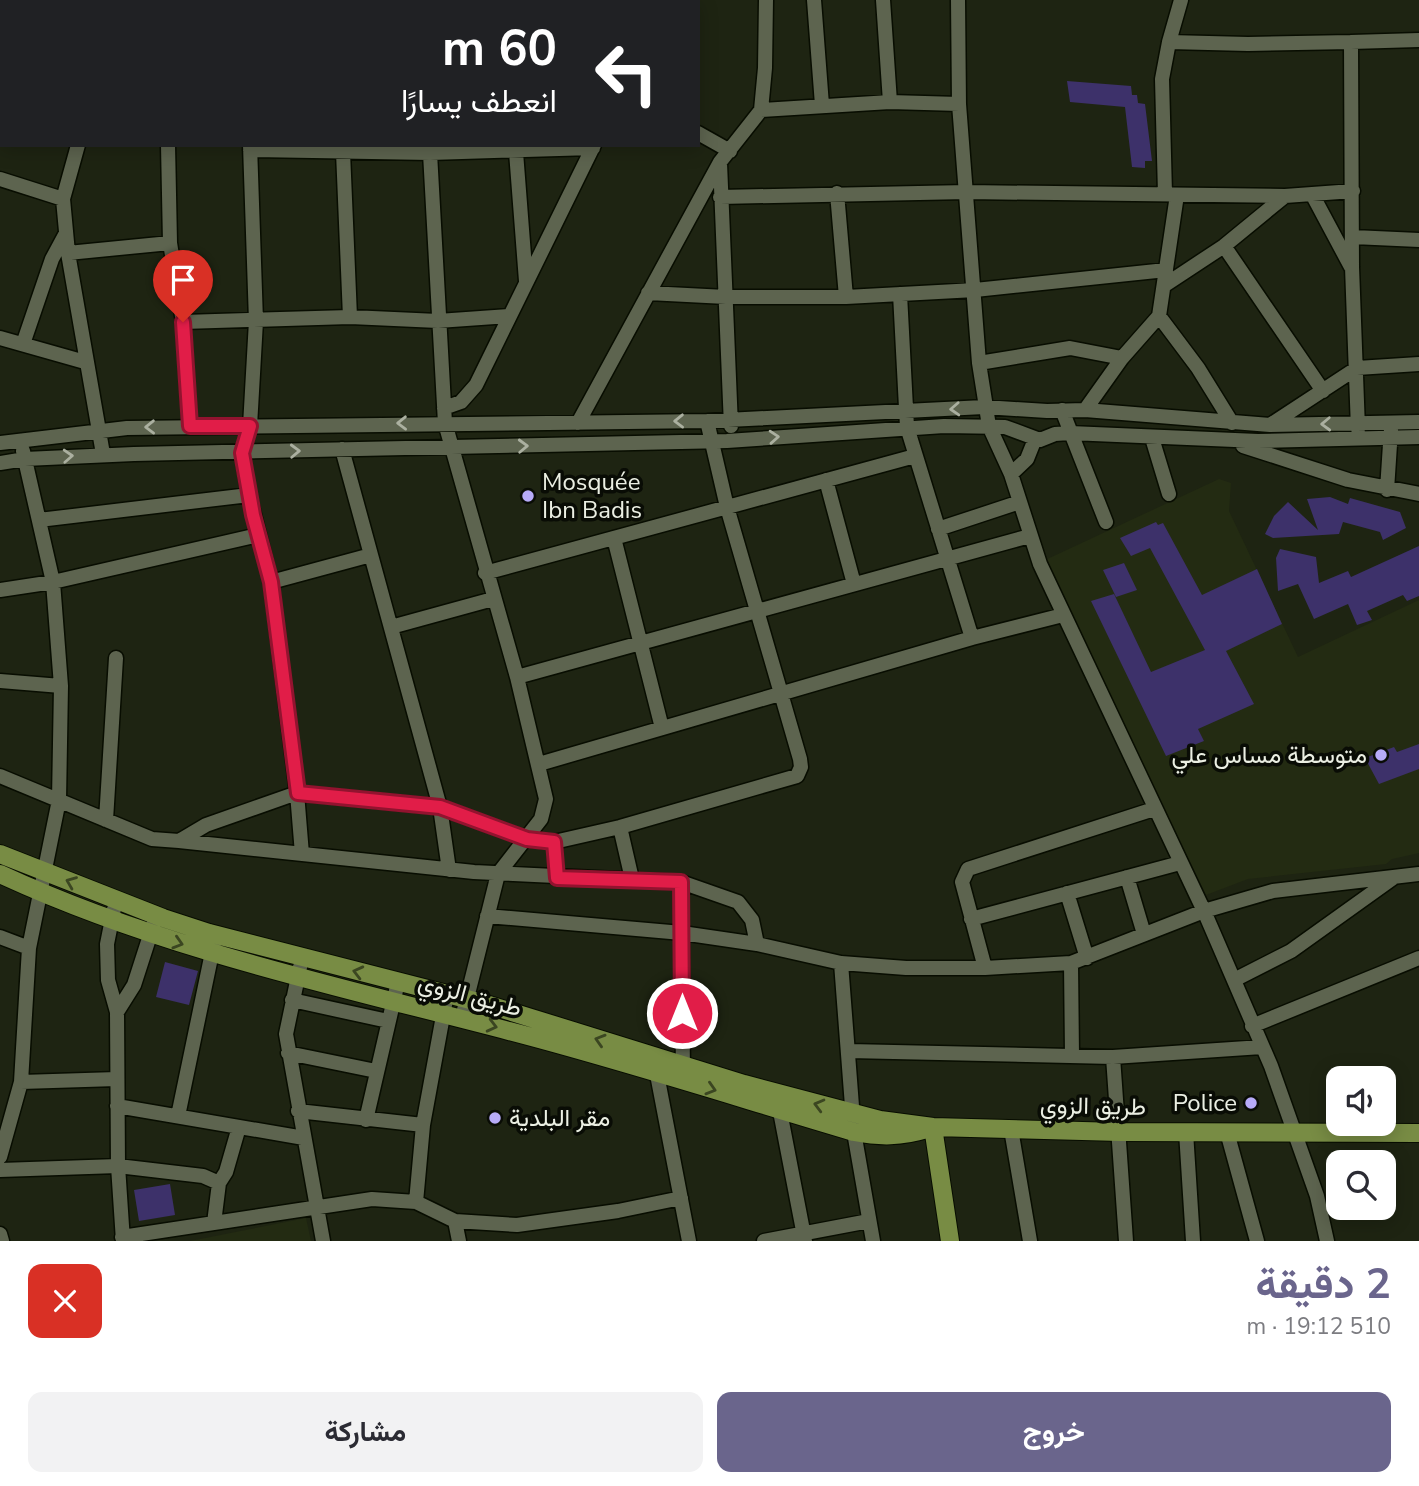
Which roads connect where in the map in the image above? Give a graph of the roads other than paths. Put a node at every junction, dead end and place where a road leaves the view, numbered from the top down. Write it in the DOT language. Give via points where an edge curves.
graph roads {
  1 [pos="766,0"];
  2 [pos="814,0"];
  3 [pos="883,0"];
  4 [pos="958,0"];
  5 [pos="1181,0"];
  6 [pos="1419,40"];
  7 [pos="1351,41"];
  8 [pos="1169,42"];
  9 [pos="890,102"];
  10 [pos="959,104"];
  11 [pos="822,105"];
  12 [pos="761,110"];
  13 [pos="700,135"];
  14 [pos="77,147"];
  15 [pos="168,147"];
  16 [pos="594,147"];
  17 [pos="250,148"];
  18 [pos="343,152"];
  19 [pos="516,152"];
  20 [pos="430,153"];
  21 [pos="725,156"];
  22 [pos="0,179"];
  23 [pos="1353,191"];
  24 [pos="967,192"];
  25 [pos="837,193"];
  26 [pos="1171,194"];
  27 [pos="1312,194"];
  28 [pos="1284,195"];
  29 [pos="720,197"];
  30 [pos="63,199"];
  31 [pos="66,233"];
  32 [pos="1353,237"];
  33 [pos="1419,240"];
  34 [pos="170,243"];
  35 [pos="1224,246"];
  36 [pos="68,253"];
  37 [pos="1352,267"];
  38 [pos="1166,270"];
  39 [pos="527,283"];
  40 [pos="1165,285"];
  41 [pos="975,290"];
  42 [pos="648,293"];
  43 [pos="900,294"];
  44 [pos="726,297"];
  45 [pos="846,297"];
  46 [pos="509,316"];
  47 [pos="1158,316"];
  48 [pos="350,317"];
  49 [pos="256,321"];
  50 [pos="438,321"];
  51 [pos="183,322"];
  52 [pos="0,338"];
  53 [pos="23,344"];
  54 [pos="1122,358"];
  55 [pos="85,362"];
  56 [pos="979,363"];
  57 [pos="1419,364"];
  58 [pos="1357,368"];
  59 [pos="1323,391"];
  60 [pos="984,407"];
  61 [pos="1085,410"];
  62 [pos="906,411"];
  63 [pos="1062,411"];
  64 [pos="444,415"];
  65 [pos="731,420"];
  66 [pos="707,421"];
  67 [pos="1419,422"];
  68 [pos="578,423"];
  69 [pos="1231,423"];
  70 [pos="1270,425"];
  71 [pos="190,426"];
  72 [pos="250,426"];
  73 [pos="989,426"];
  74 [pos="907,427"];
  75 [pos="100,430"];
  76 [pos="1358,430"];
  77 [pos="1391,430"];
  78 [pos="1070,433"];
  79 [pos="1152,438"];
  80 [pos="1419,438"];
  81 [pos="1035,439"];
  82 [pos="19,440"];
  83 [pos="711,440"];
  84 [pos="732,440"];
  85 [pos="1225,440"];
  86 [pos="0,443"];
  87 [pos="450,448"];
  88 [pos="342,449"];
  89 [pos="242,453"];
  90 [pos="103,454"];
  91 [pos="915,456"];
  92 [pos="25,458"];
  93 [pos="0,463"];
  94 [pos="1011,474"];
  95 [pos="826,480"];
  96 [pos="1387,490"];
  97 [pos="1169,494"];
  98 [pos="1419,494"];
  99 [pos="249,495"];
  100 [pos="1020,502"];
  101 [pos="727,507"];
  102 [pos="39,520"];
  103 [pos="1107,522"];
  104 [pos="939,529"];
  105 [pos="258,536"];
  106 [pos="1030,536"];
  107 [pos="614,538"];
  108 [pos="371,555"];
  109 [pos="950,559"];
  110 [pos="485,573"];
  111 [pos="52,582"];
  112 [pos="271,582"];
  113 [pos="854,584"];
  114 [pos="0,590"];
  115 [pos="492,599"];
  116 [pos="757,609"];
  117 [pos="1063,615"];
  118 [pos="391,627"];
  119 [pos="972,638"];
  120 [pos="642,642"];
  121 [pos="116,658"];
  122 [pos="517,677"];
  123 [pos="0,681"];
  124 [pos="61,686"];
  125 [pos="782,692"];
  126 [pos="662,728"];
  127 [pos="539,764"];
  128 [pos="0,776"];
  129 [pos="298,793"];
  130 [pos="59,800"];
  131 [pos="440,807"];
  132 [pos="1154,809"];
  133 [pos="106,820"];
  134 [pos="620,827"];
  135 [pos="527,839"];
  136 [pos="179,841"];
  137 [pos="554,842"];
  138 [pos="0,854"];
  139 [pos="302,854"];
  140 [pos="1180,863"];
  141 [pos="449,870"];
  142 [pos="44,871"];
  143 [pos="0,874"];
  144 [pos="498,874"];
  145 [pos="1419,874"];
  146 [pos="1127,877"];
  147 [pos="1394,877"];
  148 [pos="557,878"];
  149 [pos="632,879"];
  150 [pos="681,882"];
  151 [pos="39,892"];
  152 [pos="1067,893"];
  153 [pos="117,901"];
  154 [pos="1204,911"];
  155 [pos="156,916"];
  156 [pos="486,916"];
  157 [pos="971,919"];
  158 [pos="109,920"];
  159 [pos="682,933"];
  160 [pos="1144,934"];
  161 [pos="151,935"];
  162 [pos="216,935"];
  163 [pos="0,937"];
  164 [pos="757,944"];
  165 [pos="29,948"];
  166 [pos="212,954"];
  167 [pos="1087,958"];
  168 [pos="1418,961"];
  169 [pos="841,963"];
  170 [pos="1072,963"];
  171 [pos="300,966"];
  172 [pos="985,968"];
  173 [pos="1234,980"];
  174 [pos="398,982"];
  175 [pos="447,994"];
  176 [pos="467,999"];
  177 [pos="292,1000"];
  178 [pos="393,1000"];
  179 [pos="117,1012"];
  180 [pos="443,1014"];
  181 [pos="462,1018"];
  182 [pos="388,1021"];
  183 [pos="1252,1026"];
  184 [pos="1262,1047"];
  185 [pos="849,1051"];
  186 [pos="288,1053"];
  187 [pos="1072,1055"];
  188 [pos="1113,1057"];
  189 [pos="655,1065"];
  190 [pos="376,1071"];
  191 [pos="683,1073"];
  192 [pos="117,1079"];
  193 [pos="22,1082"];
  194 [pos="778,1102"];
  195 [pos="117,1107"];
  196 [pos="298,1111"];
  197 [pos="178,1116"];
  198 [pos="366,1120"];
  199 [pos="854,1123"];
  200 [pos="422,1125"];
  201 [pos="239,1127"];
  202 [pos="933,1127"];
  203 [pos="1011,1129"];
  204 [pos="1120,1132"];
  205 [pos="1186,1132"];
  206 [pos="1227,1132"];
  207 [pos="1419,1133"];
  208 [pos="1295,1134"];
  209 [pos="304,1138"];
  210 [pos="0,1157"];
  211 [pos="118,1166"];
  212 [pos="0,1170"];
  213 [pos="219,1183"];
  214 [pos="681,1198"];
  215 [pos="416,1202"];
  216 [pos="316,1208"];
  217 [pos="455,1221"];
  218 [pos="869,1221"];
  219 [pos="214,1223"];
  220 [pos="0,1234"];
  221 [pos="804,1238"];
  222 [pos="123,1239"];
  223 [pos="2,1241"];
  224 [pos="323,1241"];
  225 [pos="459,1241"];
  226 [pos="689,1241"];
  227 [pos="764,1241"];
  228 [pos="873,1241"];
  229 [pos="950,1241"];
  230 [pos="1030,1241"];
  231 [pos="1126,1241"];
  232 [pos="1193,1241"];
  233 [pos="1257,1241"];
  234 [pos="1327,1241"];
  1 -- 12 [label="street"];
  2 -- 11 [label="street"];
  3 -- 9 [label="street"];
  4 -- 10 [label="street"];
  5 -- 8 [label="street"];
  6 -- 7 [label="street"];
  7 -- 8 [label="street"];
  7 -- 23 [label="street"];
  8 -- 26 [label="street" via="1161,79"];
  9 -- 10 [label="street"];
  9 -- 11 [label="street"];
  10 -- 24 [label="street"];
  11 -- 12 [label="street"];
  12 -- 21 [label="street"];
  13 -- 21 [label="street"];
  14 -- 30 [label="street"];
  15 -- 34 [label="street"];
  16 -- 19 [label="street"];
  16 -- 39 [label="street"];
  17 -- 18 [label="street"];
  17 -- 49 [label="street"];
  18 -- 20 [label="street"];
  18 -- 48 [label="street"];
  19 -- 20 [label="street"];
  19 -- 39 [label="street"];
  20 -- 50 [label="street"];
  21 -- 29 [label="street"];
  21 -- 42 [label="street"];
  22 -- 30 [label="street"];
  23 -- 27 [label="street"];
  23 -- 32 [label="street"];
  24 -- 25 [label="street"];
  24 -- 26 [label="street"];
  24 -- 41 [label="street"];
  25 -- 29 [label="street"];
  25 -- 45 [label="street"];
  26 -- 28 [label="street"];
  26 -- 38 [label="street"];
  27 -- 28 [label="street"];
  27 -- 37 [label="street"];
  28 -- 35 [label="street"];
  29 -- 44 [label="street"];
  30 -- 31 [label="street"];
  31 -- 36 [label="street"];
  31 -- 53 [label="street" via="52,259"];
  32 -- 33 [label="street"];
  32 -- 37 [label="street"];
  34 -- 36 [label="street"];
  34 -- 51 [label="street"];
  35 -- 40 [label="street"];
  35 -- 59 [label="street"];
  36 -- 55 [label="street"];
  37 -- 58 [label="street"];
  38 -- 40 [label="street"];
  38 -- 41 [label="street"];
  39 -- 46 [label="street"];
  40 -- 47 [label="street"];
  41 -- 43 [label="street"];
  41 -- 56 [label="street"];
  42 -- 44 [label="street"];
  42 -- 68 [label="street"];
  43 -- 45 [label="street"];
  43 -- 62 [label="street"];
  44 -- 45 [label="street"];
  44 -- 65 [label="street"];
  46 -- 50 [label="street"];
  46 -- 64 [label="street" via="470,395"];
  47 -- 54 [label="street"];
  47 -- 69 [label="street" via="1198,368"];
  48 -- 49 [label="street"];
  48 -- 50 [label="street"];
  49 -- 51 [label="street"];
  49 -- 72 [label="street"];
  50 -- 64 [label="street"];
  51 -- 71 [label="street"];
  52 -- 53 [label="street"];
  53 -- 55 [label="street"];
  54 -- 56 [label="street" via="1070,348"];
  54 -- 61 [label="street"];
  55 -- 75 [label="street"];
  56 -- 60 [label="street"];
  57 -- 58 [label="street"];
  58 -- 59 [label="street"];
  58 -- 76 [label="street"];
  59 -- 70 [label="street"];
  60 -- 62 [label="street, one-way"];
  60 -- 63 [label="street"];
  60 -- 73 [label="street"];
  61 -- 63 [label="street"];
  61 -- 69 [label="street"];
  62 -- 65 [label="street"];
  62 -- 74 [label="street"];
  63 -- 78 [label="street"];
  64 -- 68 [label="street"];
  64 -- 72 [label="street, one-way"];
  64 -- 87 [label="street"];
  65 -- 66 [label="street"];
  65 -- 84 [label="street"];
  66 -- 68 [label="street, one-way"];
  66 -- 83 [label="street"];
  67 -- 77 [label="street"];
  69 -- 70 [label="street"];
  76 -- 70 [label="street, one-way"];
  71 -- 72 [label="street"];
  71 -- 75 [label="street, one-way"];
  72 -- 89 [label="street"];
  73 -- 74 [label="street"];
  73 -- 81 [label="street" via="1014,429"];
  73 -- 94 [label="street"];
  84 -- 74 [label="street, one-way"];
  74 -- 91 [label="street"];
  75 -- 82 [label="street"];
  75 -- 90 [label="street"];
  76 -- 77 [label="street"];
  76 -- 85 [label="street" via="1303,441"];
  77 -- 80 [label="street"];
  77 -- 96 [label="street"];
  78 -- 79 [label="street"];
  78 -- 81 [label="street"];
  78 -- 103 [label="street"];
  79 -- 85 [label="street"];
  79 -- 97 [label="street"];
  81 -- 94 [label="street" via="1027,458"];
  82 -- 86 [label="street"];
  82 -- 92 [label="street"];
  83 -- 84 [label="street"];
  87 -- 83 [label="street, one-way"];
  83 -- 101 [label="street"];
  85 -- 96 [label="street"];
  87 -- 88 [label="street"];
  87 -- 110 [label="street"];
  89 -- 88 [label="street, one-way"];
  88 -- 108 [label="street"];
  89 -- 90 [label="street"];
  89 -- 99 [label="street"];
  92 -- 90 [label="street, one-way"];
  91 -- 95 [label="street"];
  91 -- 104 [label="street"];
  92 -- 93 [label="street"];
  92 -- 102 [label="street"];
  94 -- 100 [label="street"];
  95 -- 101 [label="street"];
  95 -- 113 [label="street"];
  96 -- 98 [label="street"];
  99 -- 102 [label="street"];
  99 -- 105 [label="street"];
  100 -- 104 [label="street"];
  100 -- 106 [label="street"];
  101 -- 107 [label="street"];
  101 -- 116 [label="street"];
  102 -- 111 [label="street"];
  104 -- 109 [label="street"];
  105 -- 111 [label="street"];
  105 -- 112 [label="street"];
  106 -- 109 [label="street"];
  106 -- 117 [label="street"];
  107 -- 110 [label="street"];
  107 -- 120 [label="street"];
  108 -- 112 [label="street"];
  108 -- 118 [label="street"];
  109 -- 113 [label="street"];
  109 -- 119 [label="street"];
  110 -- 115 [label="street"];
  111 -- 114 [label="street"];
  111 -- 124 [label="street"];
  112 -- 129 [label="street"];
  113 -- 116 [label="street"];
  115 -- 118 [label="street"];
  115 -- 122 [label="street"];
  116 -- 120 [label="street"];
  116 -- 125 [label="street"];
  117 -- 119 [label="street"];
  117 -- 132 [label="street"];
  118 -- 131 [label="street"];
  119 -- 125 [label="street"];
  120 -- 122 [label="street"];
  120 -- 126 [label="street"];
  121 -- 133 [label="street"];
  122 -- 127 [label="street"];
  123 -- 124 [label="street"];
  124 -- 130 [label="street"];
  125 -- 126 [label="street"];
  125 -- 134 [label="street" via="801,767 797,776"];
  126 -- 127 [label="street"];
  127 -- 135 [label="street" via="546,808"];
  128 -- 130 [label="street"];
  129 -- 131 [label="street"];
  129 -- 136 [label="street" via="206,825"];
  129 -- 139 [label="street"];
  130 -- 133 [label="street"];
  130 -- 142 [label="street"];
  131 -- 135 [label="street"];
  131 -- 141 [label="street"];
  132 -- 140 [label="street"];
  132 -- 157 [label="street" via="968,869 962,882"];
  133 -- 136 [label="street" via="152,839"];
  134 -- 137 [label="street"];
  134 -- 149 [label="street"];
  135 -- 137 [label="street"];
  135 -- 144 [label="street"];
  136 -- 139 [label="street"];
  137 -- 148 [label="street"];
  138 -- 142 [label="main road, طريق الزوي"];
  139 -- 141 [label="street"];
  140 -- 146 [label="street"];
  140 -- 154 [label="street"];
  141 -- 144 [label="street"];
  142 -- 151 [label="street"];
  153 -- 142 [label="main road, طريق الزوي, one-way"];
  143 -- 151 [label="main road, طريق الزوي"];
  144 -- 148 [label="street"];
  144 -- 156 [label="street"];
  145 -- 147 [label="street"];
  146 -- 152 [label="street"];
  146 -- 160 [label="street"];
  147 -- 154 [label="street" via="1273,891"];
  147 -- 173 [label="street" via="1291,951"];
  148 -- 149 [label="street"];
  149 -- 150 [label="street"];
  150 -- 159 [label="street"];
  150 -- 164 [label="street" via="738,902 752,920"];
  151 -- 158 [label="main road, طريق الزوي"];
  151 -- 165 [label="street"];
  152 -- 157 [label="street"];
  152 -- 167 [label="street"];
  153 -- 155 [label="main road, طريق الزوي"];
  153 -- 158 [label="street"];
  154 -- 160 [label="street"];
  154 -- 173 [label="street"];
  155 -- 161 [label="street"];
  155 -- 162 [label="main road, طريق الزوي"];
  156 -- 159 [label="street"];
  156 -- 176 [label="street"];
  157 -- 172 [label="street"];
  158 -- 161 [label="main road, طريق الزوي"];
  158 -- 179 [label="street" via="108,980"];
  159 -- 164 [label="street"];
  159 -- 191 [label="street"];
  160 -- 167 [label="street"];
  161 -- 166 [label="main road, طريق الزوي, one-way"];
  161 -- 179 [label="street" via="134,985"];
  162 -- 166 [label="street"];
  162 -- 171 [label="main road, طريق الزوي"];
  163 -- 165 [label="street"];
  164 -- 169 [label="street"];
  165 -- 193 [label="street"];
  166 -- 171 [label="main road, طريق الزوي"];
  166 -- 197 [label="street"];
  167 -- 170 [label="street"];
  168 -- 183 [label="street"];
  169 -- 172 [label="street"];
  169 -- 185 [label="street"];
  170 -- 172 [label="street"];
  170 -- 187 [label="street"];
  174 -- 171 [label="main road, طريق الزوي, one-way"];
  171 -- 177 [label="street"];
  171 -- 178 [label="main road, طريق الزوي"];
  173 -- 183 [label="street"];
  174 -- 175 [label="main road, طريق الزوي"];
  174 -- 178 [label="street"];
  175 -- 176 [label="main road, طريق الزوي"];
  175 -- 180 [label="street"];
  176 -- 181 [label="street"];
  189 -- 176 [label="main road, طريق الزوي, one-way"];
  177 -- 182 [label="street"];
  177 -- 186 [label="street"];
  178 -- 180 [label="main road, طريق الزوي"];
  178 -- 182 [label="street"];
  179 -- 192 [label="street"];
  180 -- 181 [label="main road, طريق الزوي"];
  180 -- 200 [label="street"];
  181 -- 189 [label="main road, طريق الزوي, one-way"];
  182 -- 190 [label="street"];
  183 -- 184 [label="street"];
  184 -- 188 [label="street"];
  184 -- 208 [label="street"];
  185 -- 187 [label="street"];
  185 -- 199 [label="street"];
  186 -- 190 [label="street"];
  186 -- 196 [label="street"];
  187 -- 188 [label="street"];
  188 -- 204 [label="street"];
  189 -- 191 [label="main road, طريق الزوي"];
  189 -- 214 [label="street"];
  190 -- 198 [label="street"];
  191 -- 194 [label="main road, طريق الزوي"];
  192 -- 193 [label="street"];
  192 -- 195 [label="street"];
  193 -- 210 [label="street"];
  194 -- 199 [label="main road, طريق الزوي"];
  194 -- 221 [label="street"];
  195 -- 197 [label="street"];
  195 -- 211 [label="street"];
  196 -- 198 [label="street"];
  196 -- 209 [label="street"];
  197 -- 201 [label="street"];
  198 -- 200 [label="street"];
  199 -- 202 [label="main road, طريق الزوي" via="880,1137 906,1136"];
  199 -- 218 [label="street"];
  200 -- 215 [label="street"];
  201 -- 209 [label="street"];
  201 -- 213 [label="street"];
  202 -- 203 [label="main road, طريق الزوي"];
  202 -- 229 [label="main road"];
  203 -- 204 [label="main road, طريق الزوي"];
  203 -- 230 [label="street"];
  204 -- 205 [label="main road, طريق الزوي"];
  204 -- 231 [label="street"];
  205 -- 206 [label="main road, طريق الزوي"];
  205 -- 232 [label="street"];
  206 -- 208 [label="main road, طريق الزوي"];
  206 -- 233 [label="street"];
  207 -- 208 [label="main road, طريق الزوي"];
  208 -- 234 [label="street"];
  209 -- 216 [label="street"];
  211 -- 212 [label="street"];
  211 -- 213 [label="street" via="203,1176"];
  211 -- 222 [label="street"];
  213 -- 219 [label="street"];
  214 -- 217 [label="street" via="517,1225"];
  214 -- 226 [label="street"];
  215 -- 216 [label="street" via="372,1199"];
  215 -- 217 [label="street"];
  216 -- 219 [label="street"];
  216 -- 224 [label="street"];
  217 -- 225 [label="street"];
  218 -- 221 [label="street"];
  218 -- 228 [label="street"];
  219 -- 222 [label="street"];
  220 -- 223 [label="street"];
  221 -- 227 [label="street"];
}
